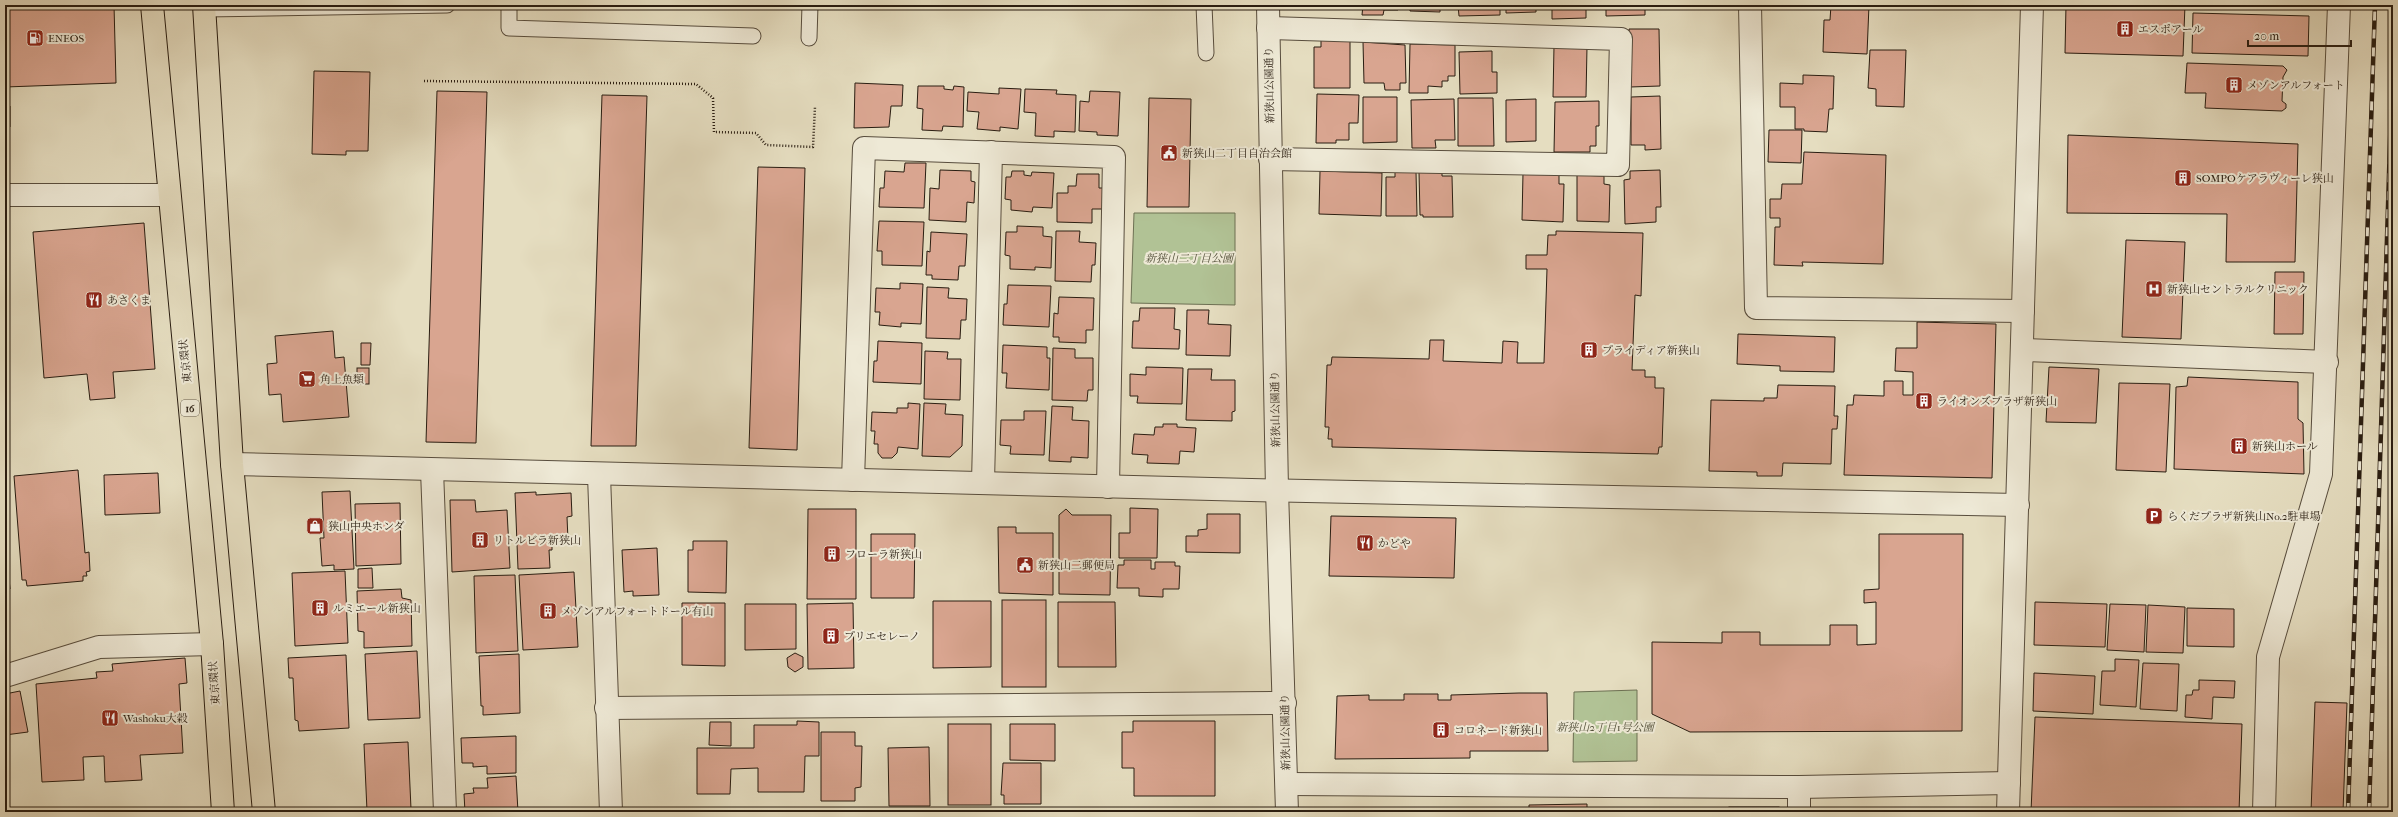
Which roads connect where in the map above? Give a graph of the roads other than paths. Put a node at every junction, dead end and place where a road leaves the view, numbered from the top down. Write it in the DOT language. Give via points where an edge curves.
graph roads {
  1 [pos="152,5"];
  2 [pos="448,5"];
  3 [pos="509,5"];
  4 [pos="810,5"];
  5 [pos="1204,5"];
  6 [pos="1268,5"];
  7 [pos="1750,5"];
  8 [pos="2032,5"];
  9 [pos="2339,5"];
  10 [pos="204,7"];
  11 [pos="1268,28"];
  12 [pos="753,36"];
  13 [pos="809,38"];
  14 [pos="1206,53"];
  15 [pos="991,152"];
  16 [pos="1270,159"];
  17 [pos="169,195"];
  18 [pos="5,196"];
  19 [pos="2023,312"];
  20 [pos="2023,350"];
  21 [pos="2327,362"];
  22 [pos="232,464"];
  23 [pos="432,470"];
  24 [pos="599,475"];
  25 [pos="853,480"];
  26 [pos="983,482"];
  27 [pos="1108,486"];
  28 [pos="1277,490"];
  29 [pos="2018,505"];
  30 [pos="212,644"];
  31 [pos="5,676"];
  32 [pos="1285,704"];
  33 [pos="606,708"];
  34 [pos="2009,782"];
  35 [pos="1287,784"];
  36 [pos="1799,787"];
  37 [pos="223,812"];
  38 [pos="264,812"];
  39 [pos="445,812"];
  40 [pos="611,812"];
  41 [pos="1287,812"];
  42 [pos="1799,812"];
  43 [pos="2008,812"];
  44 [pos="2264,812"];
  1 -- 17 [label="highway, 東京環状 / 16"];
  2 -- 10 [label="lane"];
  3 -- 12 [label="lane" via="509,28"];
  4 -- 13 [label="lane"];
  5 -- 14 [label="lane"];
  6 -- 11 [label="street, 新狭山公園通り"];
  7 -- 19 [label="street" via="1756,308"];
  8 -- 19 [label="street"];
  9 -- 21 [label="street"];
  10 -- 22 [label="highway"];
  11 -- 16 [label="street, 新狭山公園通り"];
  11 -- 16 [label="street" via="1621,39 1618,165"];
  15 -- 25 [label="street" via="864,148"];
  15 -- 26 [label="street"];
  15 -- 27 [label="street" via="1114,157"];
  16 -- 28 [label="street, 新狭山公園通り"];
  17 -- 18 [label="street"];
  17 -- 30 [label="highway, 東京環状 / 16"];
  19 -- 20 [label="street"];
  20 -- 21 [label="street"];
  20 -- 29 [label="street"];
  21 -- 44 [label="street" via="2322,474 2268,657"];
  22 -- 23 [label="street"];
  22 -- 38 [label="highway"];
  23 -- 24 [label="street"];
  23 -- 39 [label="street"];
  24 -- 25 [label="street"];
  24 -- 33 [label="street"];
  25 -- 26 [label="street"];
  26 -- 27 [label="street"];
  27 -- 28 [label="street"];
  28 -- 29 [label="street"];
  28 -- 32 [label="street, 新狭山公園通り"];
  29 -- 34 [label="street"];
  30 -- 31 [label="street" via="99,647"];
  30 -- 37 [label="highway, 東京環状 / 16"];
  32 -- 33 [label="street"];
  32 -- 35 [label="street, 新狭山公園通り"];
  33 -- 40 [label="street"];
  34 -- 36 [label="street"];
  34 -- 43 [label="street"];
  35 -- 36 [label="street"];
  35 -- 41 [label="street, 新狭山公園通り"];
  36 -- 42 [label="street"];
}
